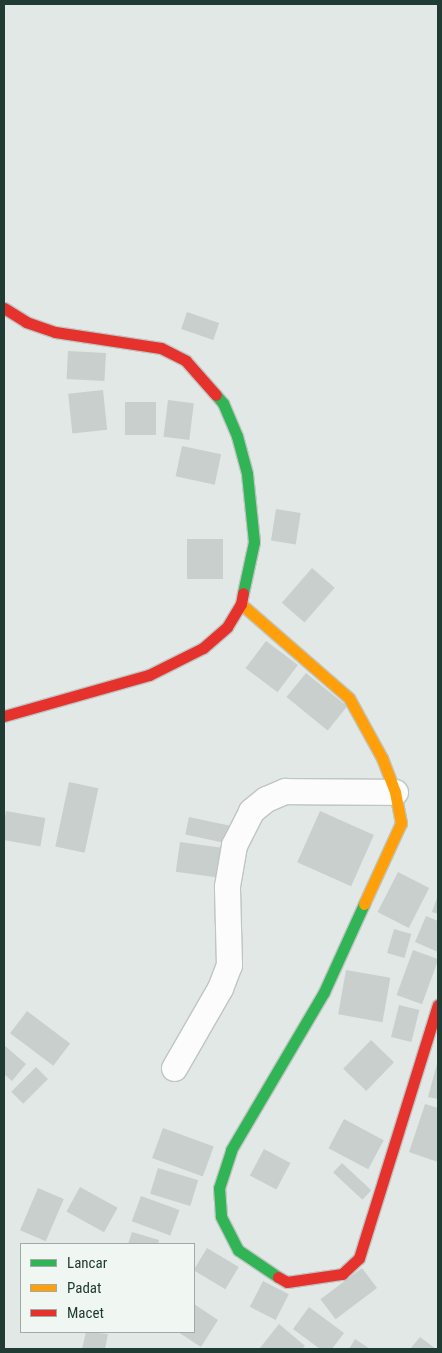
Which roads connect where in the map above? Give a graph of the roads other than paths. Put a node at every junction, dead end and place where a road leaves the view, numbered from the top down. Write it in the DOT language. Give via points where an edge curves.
graph roads {
  1 [pos="4,308"];
  2 [pos="241,604"];
  3 [pos="4,716"];
  4 [pos="395,792"];
  5 [pos="438,1005"];
  6 [pos="174,1068"];
  1 -- 2 [label="street" via="26,322 55,332 161,348 186,361 208,382 223,403 237,436 247,474 254,542"];
  2 -- 3 [label="street" via="227,627 203,648 173,666 117,686 72,695"];
  2 -- 4 [label="street" via="349,698 382,758"];
  4 -- 5 [label="street" via="401,824 324,992 230,1150 219,1188 222,1216 238,1250 264,1270 287,1282 313,1280 342,1274 359,1258"];
  4 -- 6 [label="street" via="285,791 266,799 251,812 234,845 227,886 229,964 220,988"];
}
